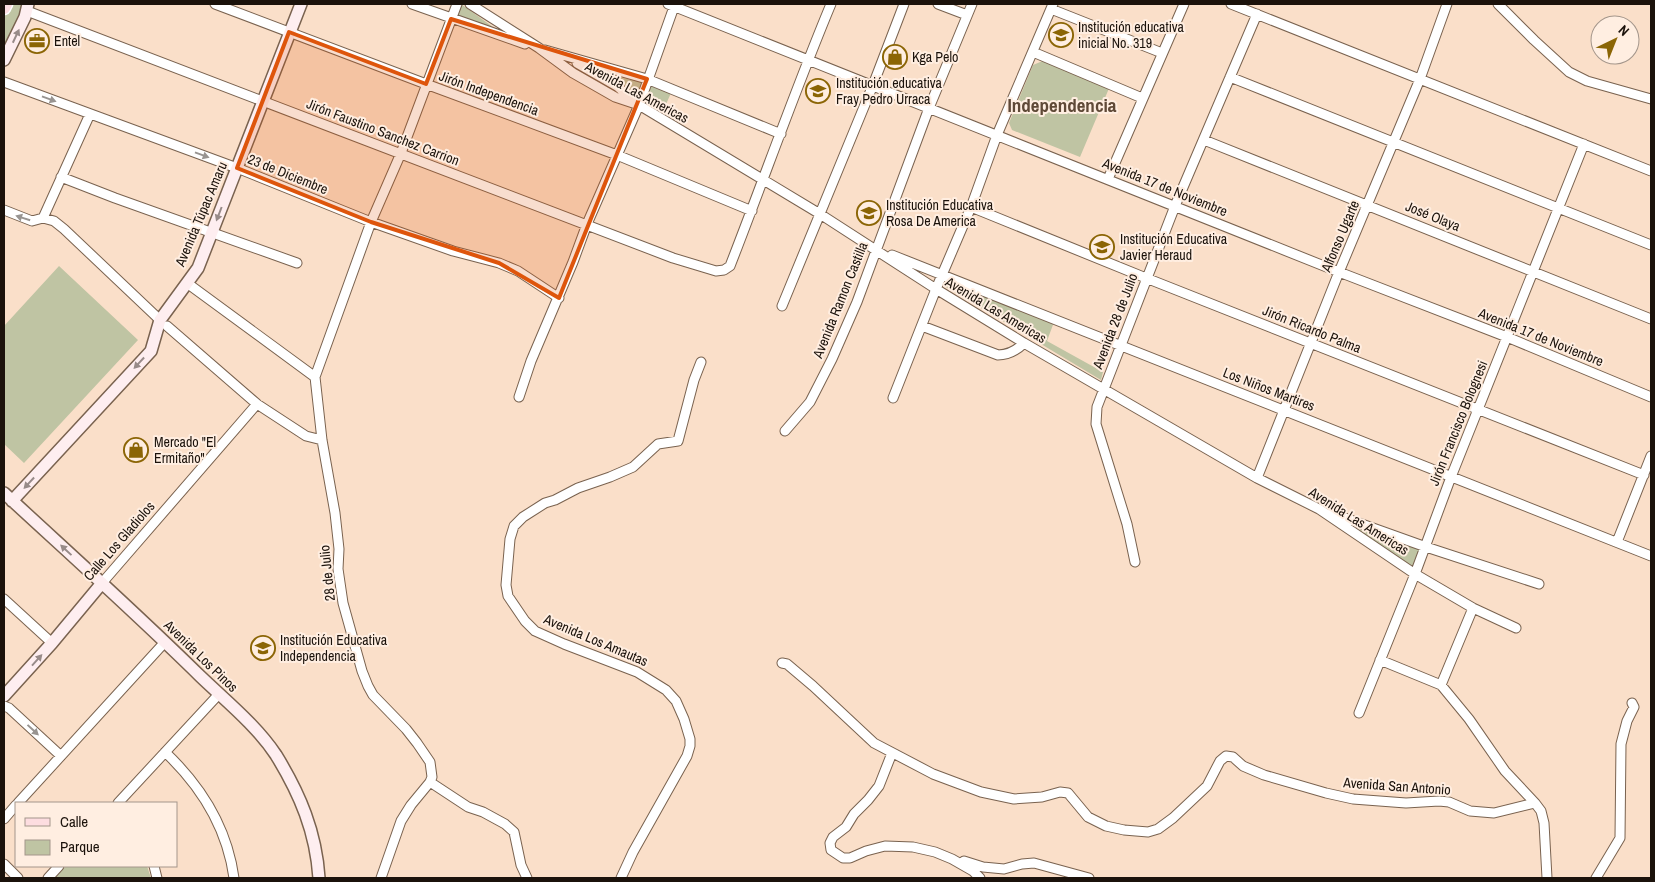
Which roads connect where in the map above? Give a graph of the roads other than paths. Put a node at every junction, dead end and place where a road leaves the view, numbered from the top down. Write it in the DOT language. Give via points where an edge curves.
graph roads {
  1 [pos="6,4"];
  2 [pos="215,4"];
  3 [pos="300,4"];
  4 [pos="412,4"];
  5 [pos="457,4"];
  6 [pos="470,4"];
  7 [pos="672,4"];
  8 [pos="831,4"];
  9 [pos="904,4"];
  10 [pos="938,4"];
  11 [pos="972,4"];
  12 [pos="1184,4"];
  13 [pos="1230,4"];
  14 [pos="1447,4"];
  15 [pos="1498,4"];
  16 [pos="1052,6"];
  17 [pos="28,7"];
  18 [pos="4,8"];
  19 [pos="1257,14"];
  20 [pos="967,15"];
  21 [pos="451,18"];
  22 [pos="289,32"];
  23 [pos="539,48"];
  24 [pos="1033,52"];
  25 [pos="1162,53"];
  26 [pos="808,59"];
  27 [pos="4,60"];
  28 [pos="1230,77"];
  29 [pos="647,79"];
  30 [pos="1420,79"];
  31 [pos="4,82"];
  32 [pos="426,84"];
  33 [pos="873,85"];
  34 [pos="1142,98"];
  35 [pos="1651,99"];
  36 [pos="263,100"];
  37 [pos="639,105"];
  38 [pos="929,108"];
  39 [pos="90,114"];
  40 [pos="781,134"];
  41 [pos="997,135"];
  42 [pos="1204,140"];
  43 [pos="1393,142"];
  44 [pos="1584,144"];
  45 [pos="401,153"];
  46 [pos="617,155"];
  47 [pos="237,168"];
  48 [pos="1651,171"];
  49 [pos="62,177"];
  50 [pos="1108,179"];
  51 [pos="764,180"];
  52 [pos="1368,204"];
  53 [pos="1175,206"];
  54 [pos="971,207"];
  55 [pos="1559,208"];
  56 [pos="4,210"];
  57 [pos="752,211"];
  58 [pos="820,214"];
  59 [pos="43,218"];
  60 [pos="371,222"];
  61 [pos="587,224"];
  62 [pos="212,233"];
  63 [pos="1651,245"];
  64 [pos="876,249"];
  65 [pos="297,263"];
  66 [pos="1339,272"];
  67 [pos="1533,272"];
  68 [pos="942,275"];
  69 [pos="1146,278"];
  70 [pos="187,284"];
  71 [pos="936,289"];
  72 [pos="559,298"];
  73 [pos="782,306"];
  74 [pos="1651,318"];
  75 [pos="164,323"];
  76 [pos="922,326"];
  77 [pos="1507,337"];
  78 [pos="1024,344"];
  79 [pos="1311,344"];
  80 [pos="1120,347"];
  81 [pos="701,362"];
  82 [pos="316,377"];
  83 [pos="1103,390"];
  84 [pos="520,397"];
  85 [pos="1651,397"];
  86 [pos="893,398"];
  87 [pos="257,404"];
  88 [pos="1478,409"];
  89 [pos="1284,410"];
  90 [pos="785,431"];
  91 [pos="322,440"];
  92 [pos="1651,456"];
  93 [pos="1644,475"];
  94 [pos="1451,477"];
  95 [pos="1257,478"];
  96 [pos="8,497"];
  97 [pos="1319,509"];
  98 [pos="1617,542"];
  99 [pos="1426,547"];
  100 [pos="1651,556"];
  101 [pos="1136,562"];
  102 [pos="1415,574"];
  103 [pos="102,584"];
  104 [pos="1539,584"];
  105 [pos="4,599"];
  106 [pos="1473,608"];
  107 [pos="1516,628"];
  108 [pos="166,642"];
  109 [pos="52,643"];
  110 [pos="1380,660"];
  111 [pos="782,663"];
  112 [pos="1441,685"];
  113 [pos="219,694"];
  114 [pos="4,696"];
  115 [pos="1632,703"];
  116 [pos="4,706"];
  117 [pos="1359,713"];
  118 [pos="165,752"];
  119 [pos="892,752"];
  120 [pos="61,756"];
  121 [pos="430,782"];
  122 [pos="19,802"];
  123 [pos="119,802"];
  124 [pos="1535,803"];
  125 [pos="15,806"];
  126 [pos="4,819"];
  127 [pos="935,852"];
  128 [pos="4,864"];
  129 [pos="58,867"];
  130 [pos="18,878"];
  131 [pos="48,878"];
  132 [pos="234,878"];
  133 [pos="319,878"];
  134 [pos="380,878"];
  135 [pos="527,878"];
  136 [pos="621,878"];
  137 [pos="980,878"];
  138 [pos="1088,878"];
  139 [pos="1547,878"];
  140 [pos="1596,878"];
  1 -- 18 [label="main road"];
  2 -- 22 [label="street, Jirón Independencia"];
  3 -- 22 [label="street, Avenida Túpac Amaru"];
  4 -- 21 [label="street"];
  5 -- 21 [label="street"];
  6 -- 23 [label="street, Avenida Las Americas"];
  7 -- 26 [label="street, Avenida 17 de Noviembre"];
  7 -- 29 [label="street"];
  8 -- 26 [label="street"];
  9 -- 33 [label="street"];
  10 -- 20 [label="street"];
  11 -- 20 [label="street, Avenida Ramon Castilla"];
  12 -- 25 [label="street"];
  13 -- 19 [label="street"];
  14 -- 30 [label="street, Alfonso Ugarte"];
  15 -- 35 [label="street" via="1569,72 1587,81"];
  16 -- 24 [label="street"];
  16 -- 25 [label="street"];
  27 -- 17 [label="street, one-way"];
  17 -- 36 [label="street, Jirón Faustino Sanchez Carrion"];
  19 -- 28 [label="street, Avenida 28 de Julio"];
  19 -- 30 [label="street"];
  20 -- 38 [label="street, Avenida Ramon Castilla"];
  21 -- 23 [label="street"];
  21 -- 32 [label="street"];
  22 -- 32 [label="street, Jirón Independencia"];
  22 -- 36 [label="street, Avenida Túpac Amaru"];
  23 -- 29 [label="street"];
  23 -- 37 [label="street, Avenida Las Americas" via="573,73 615,97"];
  24 -- 34 [label="street"];
  24 -- 41 [label="street"];
  25 -- 34 [label="street"];
  26 -- 33 [label="street, Avenida 17 de Noviembre"];
  26 -- 40 [label="street"];
  28 -- 42 [label="street, Avenida 28 de Julio"];
  28 -- 43 [label="street"];
  29 -- 37 [label="street"];
  29 -- 40 [label="street"];
  30 -- 43 [label="street, Alfonso Ugarte"];
  30 -- 44 [label="street"];
  31 -- 39 [label="street, 23 de Diciembre, one-way"];
  32 -- 45 [label="street"];
  32 -- 46 [label="street, Jirón Independencia"];
  33 -- 38 [label="street, Avenida 17 de Noviembre"];
  33 -- 58 [label="street"];
  34 -- 50 [label="street"];
  36 -- 45 [label="street, Jirón Faustino Sanchez Carrion"];
  36 -- 47 [label="street, Avenida Túpac Amaru"];
  37 -- 46 [label="street"];
  37 -- 51 [label="street, Avenida Las Americas"];
  38 -- 41 [label="street, Avenida 17 de Noviembre"];
  38 -- 64 [label="street, Avenida Ramon Castilla"];
  39 -- 47 [label="street, 23 de Diciembre, one-way"];
  39 -- 49 [label="street"];
  40 -- 51 [label="street"];
  41 -- 50 [label="street, Avenida 17 de Noviembre"];
  41 -- 54 [label="street"];
  42 -- 52 [label="street, José Olaya"];
  42 -- 53 [label="street, Avenida 28 de Julio"];
  43 -- 52 [label="street, Alfonso Ugarte"];
  43 -- 55 [label="street"];
  44 -- 48 [label="street"];
  44 -- 55 [label="street, Jirón Francisco Bolognesi"];
  45 -- 60 [label="street"];
  45 -- 61 [label="street, Jirón Faustino Sanchez Carrion"];
  46 -- 57 [label="street, Jirón Independencia"];
  46 -- 61 [label="street"];
  47 -- 60 [label="street, 23 de Diciembre"];
  47 -- 62 [label="street, Avenida Túpac Amaru, one-way"];
  49 -- 59 [label="street"];
  49 -- 62 [label="street"];
  50 -- 53 [label="street, Avenida 17 de Noviembre"];
  51 -- 57 [label="street"];
  51 -- 58 [label="street, Avenida Las Americas"];
  52 -- 66 [label="street, Alfonso Ugarte"];
  52 -- 67 [label="street, José Olaya"];
  53 -- 66 [label="street, Avenida 17 de Noviembre"];
  53 -- 69 [label="street, Avenida 28 de Julio"];
  54 -- 68 [label="street"];
  54 -- 69 [label="street, Jirón Ricardo Palma"];
  55 -- 63 [label="street"];
  55 -- 67 [label="street, Jirón Francisco Bolognesi"];
  59 -- 56 [label="street, one-way" via="32,220"];
  57 -- 61 [label="street, Jirón Faustino Sanchez Carrion" via="730,266 716,271 673,258"];
  58 -- 64 [label="street, Avenida Las Americas"];
  58 -- 73 [label="street"];
  59 -- 75 [label="street" via="64,229"];
  60 -- 72 [label="street, 23 de Diciembre" via="453,251 499,263 518,271"];
  60 -- 82 [label="street"];
  61 -- 72 [label="street"];
  62 -- 65 [label="street"];
  62 -- 70 [label="street, Avenida Túpac Amaru" via="198,268"];
  64 -- 68 [label="street, Los Niños Martires"];
  64 -- 71 [label="street, Avenida Las Americas"];
  64 -- 90 [label="street, Avenida Ramon Castilla" via="832,359 810,402"];
  66 -- 77 [label="street, Avenida 17 de Noviembre"];
  66 -- 79 [label="street, Alfonso Ugarte"];
  67 -- 74 [label="street, José Olaya"];
  67 -- 77 [label="street, Jirón Francisco Bolognesi"];
  68 -- 71 [label="street"];
  68 -- 80 [label="street, Los Niños Martires"];
  69 -- 79 [label="street, Jirón Ricardo Palma"];
  69 -- 80 [label="street, Avenida 28 de Julio"];
  70 -- 75 [label="street, Avenida Túpac Amaru"];
  70 -- 82 [label="street"];
  71 -- 76 [label="street"];
  71 -- 78 [label="street, Avenida Las Americas"];
  72 -- 84 [label="street" via="531,361"];
  75 -- 87 [label="street"];
  75 -- 96 [label="street, Avenida Túpac Amaru, one-way" via="151,350"];
  76 -- 78 [label="street" via="998,355 1007,354"];
  76 -- 86 [label="street"];
  77 -- 85 [label="street, Avenida 17 de Noviembre"];
  77 -- 88 [label="street, Jirón Francisco Bolognesi"];
  78 -- 83 [label="street, Avenida Las Americas"];
  79 -- 88 [label="street, Jirón Ricardo Palma"];
  79 -- 89 [label="street, Alfonso Ugarte"];
  80 -- 83 [label="street, Avenida 28 de Julio"];
  80 -- 89 [label="street, Los Niños Martires"];
  81 -- 136 [label="street, Avenida Los Amautas" via="678,441 658,444 633,467 546,503 517,522 510,539 508,596 530,626 549,638 650,678 671,695 684,719 690,739 687,756"];
  82 -- 91 [label="street, 28 de Julio"];
  83 -- 95 [label="street, Avenida Las Americas"];
  83 -- 101 [label="street, Avenida 28 de Julio" via="1096,424"];
  87 -- 91 [label="street" via="306,436"];
  87 -- 103 [label="street, Calle Los Gladiolos"];
  88 -- 93 [label="street, Jirón Ricardo Palma"];
  88 -- 94 [label="street, Jirón Francisco Bolognesi"];
  89 -- 94 [label="street, Los Niños Martires"];
  89 -- 95 [label="street, Alfonso Ugarte"];
  91 -- 121 [label="street, 28 de Julio" via="335,513 338,569 362,671 373,695 406,729 430,762"];
  92 -- 93 [label="street"];
  93 -- 98 [label="street"];
  94 -- 98 [label="street, Los Niños Martires"];
  94 -- 99 [label="street, Jirón Francisco Bolognesi"];
  95 -- 97 [label="street, Avenida Las Americas"];
  103 -- 96 [label="street, Avenida Los Pinos, one-way"];
  97 -- 99 [label="street"];
  97 -- 102 [label="street, Avenida Las Americas"];
  98 -- 100 [label="street, Los Niños Martires"];
  99 -- 102 [label="street, Jirón Francisco Bolognesi"];
  99 -- 104 [label="street"];
  102 -- 106 [label="street, Avenida Las Americas"];
  102 -- 110 [label="street, Jirón Francisco Bolognesi"];
  103 -- 108 [label="street, Avenida Los Pinos"];
  103 -- 109 [label="street, Calle Los Gladiolos"];
  105 -- 109 [label="street"];
  106 -- 107 [label="street, Avenida Las Americas"];
  106 -- 112 [label="street"];
  108 -- 113 [label="street, Avenida Los Pinos"];
  108 -- 120 [label="street"];
  114 -- 109 [label="street, Calle Los Gladiolos, one-way"];
  110 -- 112 [label="street"];
  110 -- 117 [label="street, Jirón Francisco Bolognesi"];
  111 -- 119 [label="street" via="813,686 874,743"];
  112 -- 124 [label="street" via="1505,771"];
  113 -- 118 [label="street"];
  113 -- 133 [label="street, Avenida Los Pinos" via="254,728 291,781 314,837"];
  115 -- 140 [label="street" via="1634,707 1621,744 1620,838"];
  116 -- 120 [label="street, one-way"];
  118 -- 123 [label="street"];
  118 -- 132 [label="street" via="186,772 211,810 228,852"];
  119 -- 124 [label="street, Avenida San Antonio" via="933,774 1014,800 1068,793 1088,817 1106,826 1148,832 1173,818 1207,786 1220,760 1226,756 1264,775 1353,799 1449,802 1470,811 1488,813"];
  119 -- 127 [label="street" via="878,786 846,827 833,837 831,850 843,858 885,846 913,846"];
  120 -- 122 [label="street"];
  121 -- 134 [label="street" via="401,821"];
  121 -- 135 [label="street" via="514,832"];
  124 -- 139 [label="street" via="1544,823"];
  125 -- 126 [label="street"];
  127 -- 137 [label="street"];
  127 -- 138 [label="street" via="983,867 1004,869 1034,863"];
  128 -- 130 [label="street"];
  129 -- 131 [label="street"];
}
